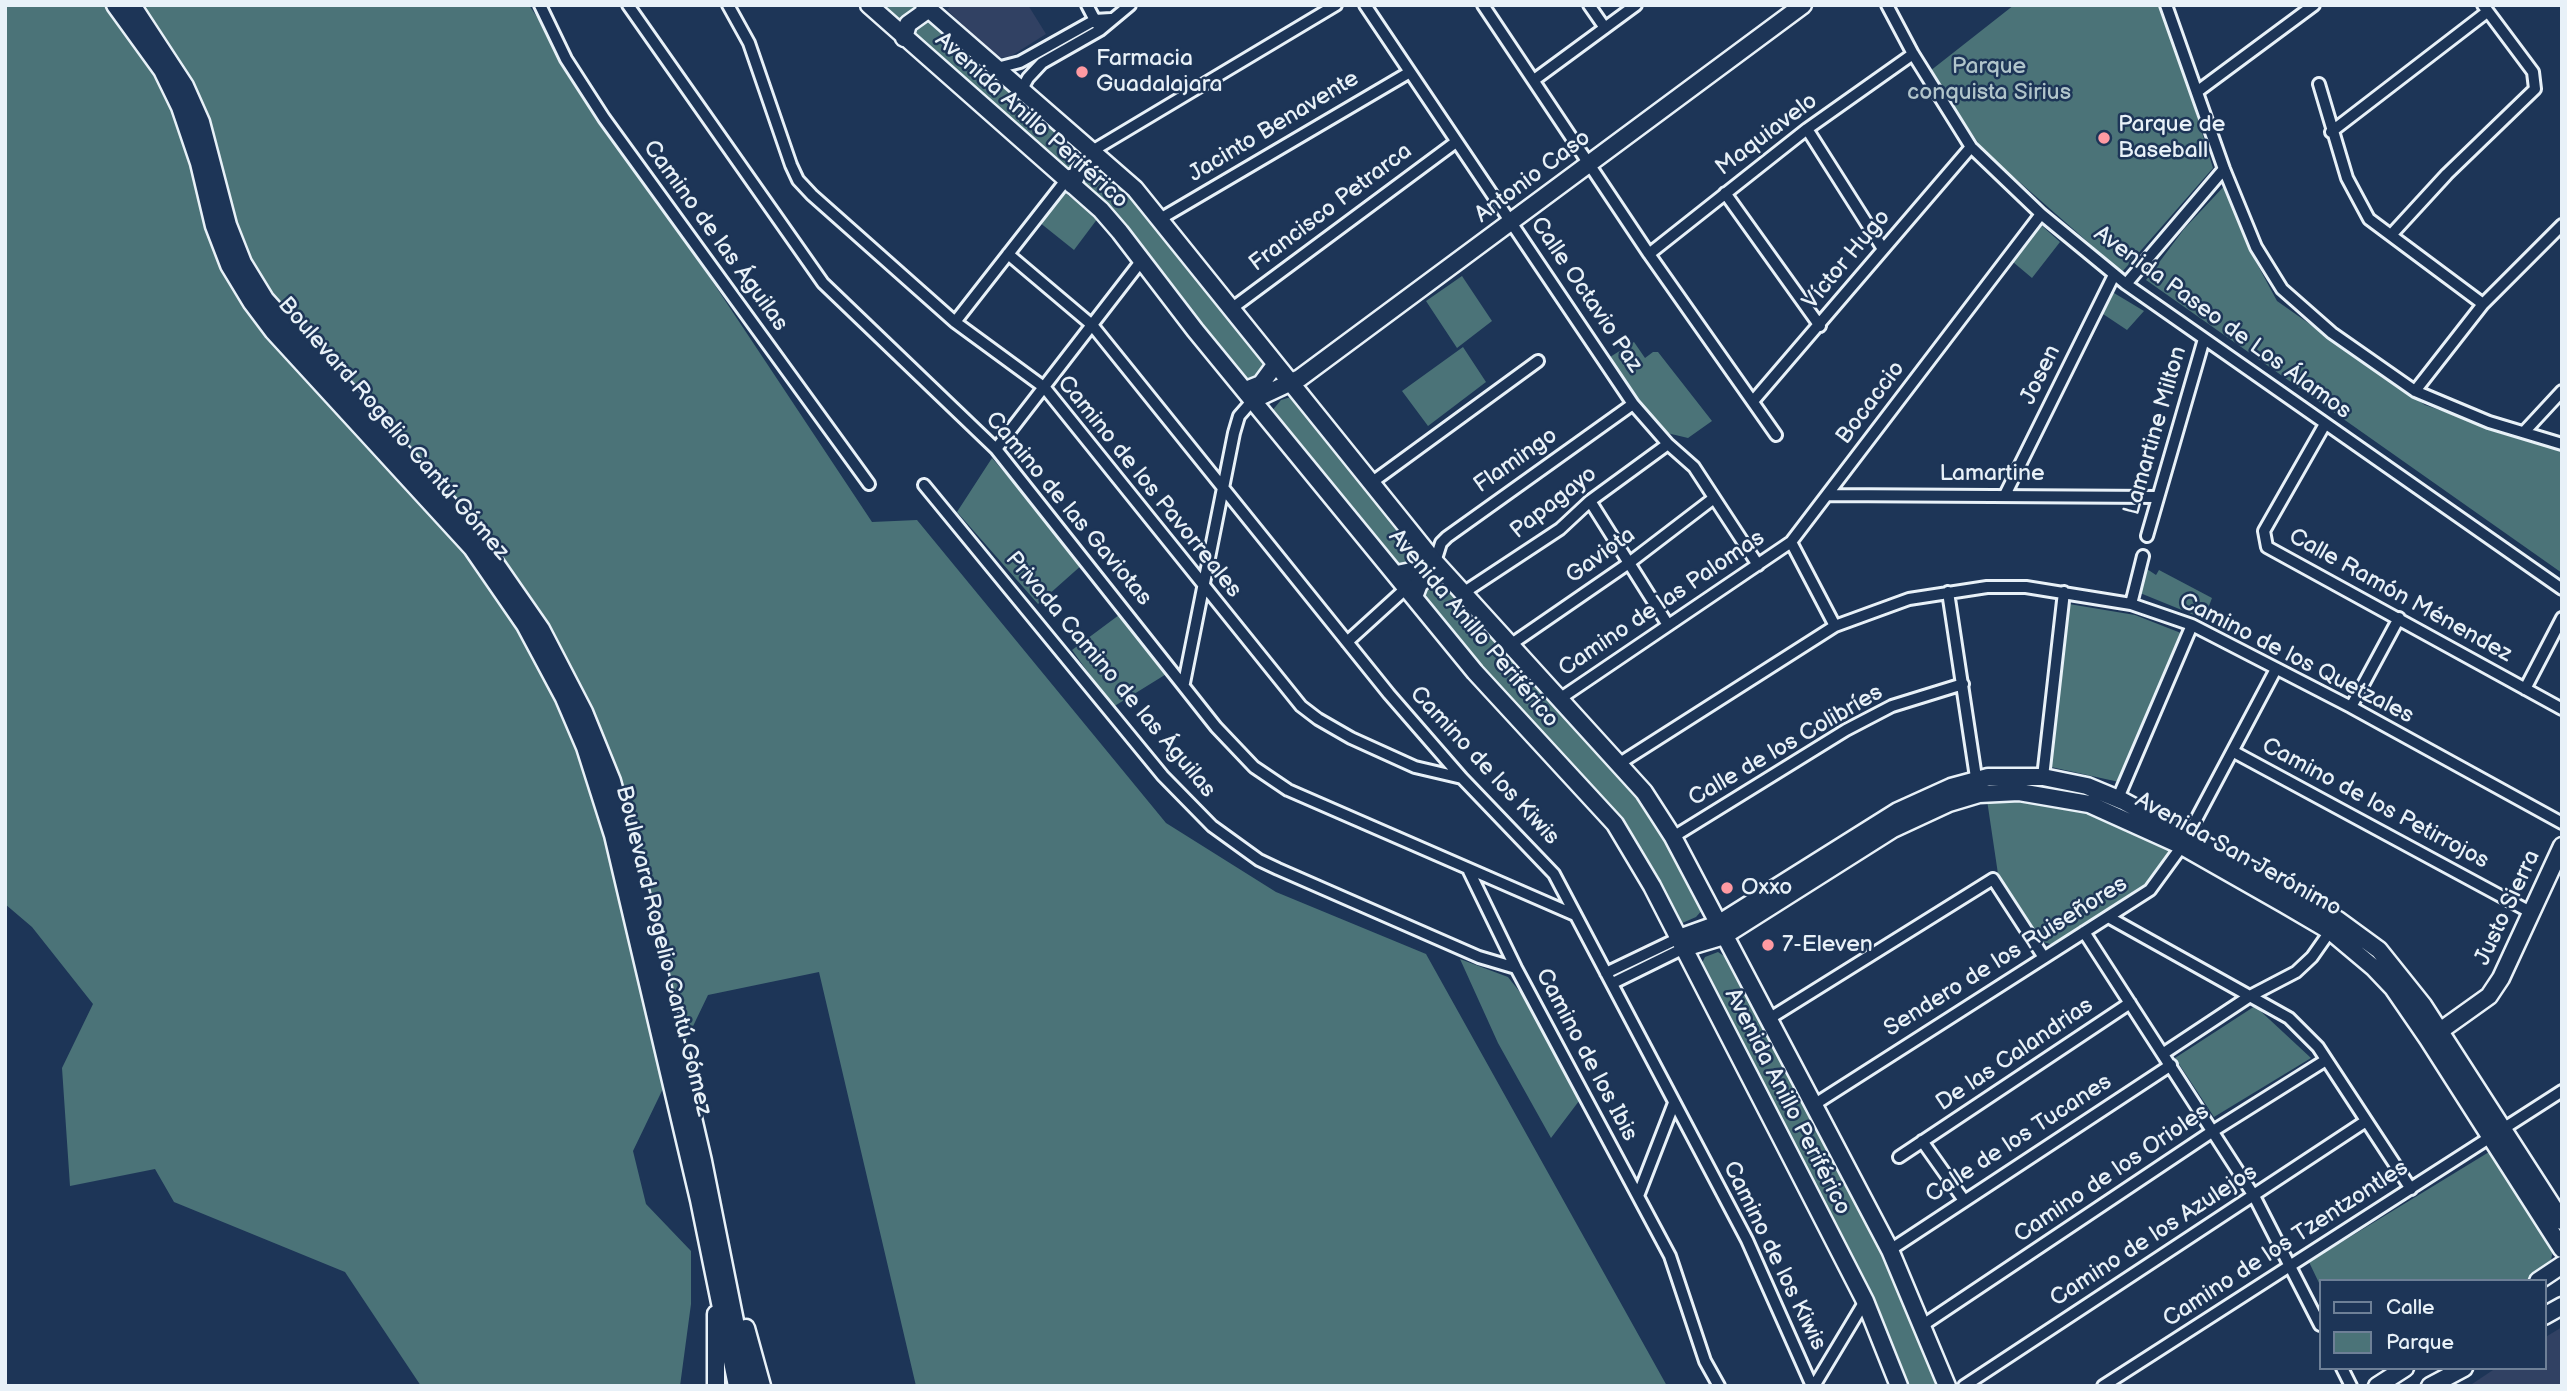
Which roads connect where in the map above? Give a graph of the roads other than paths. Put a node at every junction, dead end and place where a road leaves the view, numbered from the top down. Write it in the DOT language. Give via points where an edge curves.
graph roads {
  1 [pos="115,5"];
  2 [pos="132,5"];
  3 [pos="540,5"];
  4 [pos="628,5"];
  5 [pos="728,5"];
  6 [pos="869,5"];
  7 [pos="1087,5"];
  8 [pos="1130,5"];
  9 [pos="1336,5"];
  10 [pos="1365,5"];
  11 [pos="1483,5"];
  12 [pos="1590,5"];
  13 [pos="1636,5"];
  14 [pos="1803,5"];
  15 [pos="1887,5"];
  16 [pos="2166,5"];
  17 [pos="2314,5"];
  18 [pos="922,6"];
  19 [pos="2485,9"];
  20 [pos="890,25"];
  21 [pos="1098,25"];
  22 [pos="1605,28"];
  23 [pos="904,38"];
  24 [pos="1913,54"];
  25 [pos="997,68"];
  26 [pos="1410,72"];
  27 [pos="1534,80"];
  28 [pos="2319,84"];
  29 [pos="1022,89"];
  30 [pos="2198,91"];
  31 [pos="1807,129"];
  32 [pos="2331,132"];
  33 [pos="1457,142"];
  34 [pos="1971,147"];
  35 [pos="1089,150"];
  36 [pos="1591,162"];
  37 [pos="2224,169"];
  38 [pos="1066,180"];
  39 [pos="1725,193"];
  40 [pos="2041,214"];
  41 [pos="1160,219"];
  42 [pos="1511,221"];
  43 [pos="2562,225"];
  44 [pos="2390,235"];
  45 [pos="1883,249"];
  46 [pos="1008,254"];
  47 [pos="1649,254"];
  48 [pos="1142,260"];
  49 [pos="2114,275"];
  50 [pos="2126,285"];
  51 [pos="2483,304"];
  52 [pos="1231,309"];
  53 [pos="955,322"];
  54 [pos="1092,325"];
  55 [pos="1820,326"];
  56 [pos="2204,339"];
  57 [pos="1538,361"];
  58 [pos="1275,365"];
  59 [pos="1293,386"];
  60 [pos="1045,388"];
  61 [pos="2415,391"];
  62 [pos="2562,391"];
  63 [pos="1249,395"];
  64 [pos="1754,400"];
  65 [pos="1633,404"];
  66 [pos="1264,415"];
  67 [pos="2325,424"];
  68 [pos="2524,432"];
  69 [pos="1776,435"];
  70 [pos="1668,444"];
  71 [pos="2562,444"];
  72 [pos="996,449"];
  73 [pos="1371,483"];
  74 [pos="869,484"];
  75 [pos="925,485"];
  76 [pos="1222,487"];
  77 [pos="1827,495"];
  78 [pos="2005,495"];
  79 [pos="2157,497"];
  80 [pos="1714,498"];
  81 [pos="1590,501"];
  82 [pos="2147,536"];
  83 [pos="1791,542"];
  84 [pos="2143,556"];
  85 [pos="1436,563"];
  86 [pos="1629,563"];
  87 [pos="1758,565"];
  88 [pos="1397,574"];
  89 [pos="1202,586"];
  90 [pos="2562,589"];
  91 [pos="1411,592"];
  92 [pos="1948,592"];
  93 [pos="2064,592"];
  94 [pos="1464,593"];
  95 [pos="2131,604"];
  96 [pos="2399,618"];
  97 [pos="2562,618"];
  98 [pos="1668,625"];
  99 [pos="2192,625"];
  100 [pos="1835,626"];
  101 [pos="1347,642"];
  102 [pos="1510,645"];
  103 [pos="2276,669"];
  104 [pos="1184,683"];
  105 [pos="1964,684"];
  106 [pos="2525,689"];
  107 [pos="1558,700"];
  108 [pos="2351,707"];
  109 [pos="2562,709"];
  110 [pos="2234,752"];
  111 [pos="1620,763"];
  112 [pos="2043,777"];
  113 [pos="1462,778"];
  114 [pos="1977,786"];
  115 [pos="2118,798"];
  116 [pos="2562,823"];
  117 [pos="1673,837"];
  118 [pos="2185,841"];
  119 [pos="2562,846"];
  120 [pos="1469,871"];
  121 [pos="2532,913"];
  122 [pos="1575,915"];
  123 [pos="2110,918"];
  124 [pos="2334,925"];
  125 [pos="1721,929"];
  126 [pos="2084,932"];
  127 [pos="1679,939"];
  128 [pos="2043,956"];
  129 [pos="1691,964"];
  130 [pos="1516,968"];
  131 [pos="1606,973"];
  132 [pos="1613,984"];
  133 [pos="2250,996"];
  134 [pos="2130,1003"];
  135 [pos="1767,1020"];
  136 [pos="2434,1035"];
  137 [pos="2164,1053"];
  138 [pos="2326,1060"];
  139 [pos="2171,1065"];
  140 [pos="2562,1091"];
  141 [pos="1674,1103"];
  142 [pos="1812,1106"];
  143 [pos="2366,1121"];
  144 [pos="2213,1131"];
  145 [pos="2496,1134"];
  146 [pos="1923,1141"];
  147 [pos="1899,1157"];
  148 [pos="2411,1189"];
  149 [pos="1638,1196"];
  150 [pos="2253,1196"];
  151 [pos="1963,1199"];
  152 [pos="2562,1221"];
  153 [pos="2562,1249"];
  154 [pos="1889,1250"];
  155 [pos="2562,1265"];
  156 [pos="2290,1266"];
  157 [pos="2541,1279"];
  158 [pos="725,1291"];
  159 [pos="1865,1301"];
  160 [pos="2562,1306"];
  161 [pos="2546,1316"];
  162 [pos="2318,1321"];
  163 [pos="1923,1325"];
  164 [pos="739,1366"];
  165 [pos="2343,1370"];
  166 [pos="2457,1370"];
  167 [pos="2399,1372"];
  168 [pos="2436,1377"];
  169 [pos="716,1386"];
  170 [pos="737,1386"];
  171 [pos="748,1386"];
  172 [pos="762,1386"];
  173 [pos="1720,1386"];
  174 [pos="1813,1386"];
  175 [pos="1899,1386"];
  176 [pos="1947,1386"];
  177 [pos="1964,1386"];
  178 [pos="2103,1386"];
  179 [pos="2351,1386"];
  180 [pos="2377,1386"];
  181 [pos="2407,1386"];
  1 -- 158 [label="street, Boulevard Rogelio Cantú Gómez" via="162,69 180,107 214,226 229,265 252,303 472,548 525,625 564,698 614,835"];
  2 -- 158 [label="street, Boulevard Rogelio Cantú Gómez" via="185,86 201,122 228,225 243,263 265,299 473,530 535,619 584,712 612,781 631,851"];
  3 -- 74 [label="street, Camino de las Águilas" via="566,59 604,118"];
  4 -- 72 [label="street, Camino de las Gaviotas" via="823,284"];
  5 -- 53 [label="street, Camino de los Pavorreales" via="749,43 798,180"];
  6 -- 20 [label="street, Avenida Anillo Periférico"];
  7 -- 21 [label="street"];
  8 -- 21 [label="street"];
  9 -- 35 [label="street"];
  10 -- 26 [label="street, Calle Octavio Paz"];
  11 -- 27 [label="street"];
  12 -- 22 [label="street"];
  13 -- 22 [label="street"];
  14 -- 36 [label="street, Antonio Caso"];
  15 -- 24 [label="street, Avenida Paseo de Los Álamos"];
  16 -- 30 [label="street"];
  17 -- 30 [label="street"];
  18 -- 20 [label="street"];
  18 -- 23 [label="street"];
  18 -- 25 [label="street, Avenida Anillo Periférico"];
  19 -- 32 [label="street"];
  19 -- 44 [label="street" via="2533,72 2535,89"];
  20 -- 23 [label="street, Avenida Anillo Periférico"];
  21 -- 25 [label="street"];
  21 -- 29 [label="street" via="1042,63"];
  22 -- 27 [label="street"];
  23 -- 38 [label="street, Avenida Anillo Periférico"];
  24 -- 31 [label="street, Maquiavelo"];
  24 -- 34 [label="street, Avenida Paseo de Los Álamos"];
  25 -- 29 [label="street, Avenida Anillo Periférico"];
  26 -- 33 [label="street, Calle Octavio Paz"];
  26 -- 41 [label="street, Jacinto Benavente"];
  27 -- 36 [label="street"];
  28 -- 32 [label="street"];
  29 -- 35 [label="street, Avenida Anillo Periférico"];
  30 -- 37 [label="street"];
  31 -- 39 [label="street, Maquiavelo"];
  31 -- 45 [label="street"];
  32 -- 44 [label="street" via="2360,206"];
  33 -- 42 [label="street, Calle Octavio Paz"];
  33 -- 52 [label="street, Francisco Petrarca"];
  34 -- 40 [label="street, Avenida Paseo de Los Álamos"];
  34 -- 45 [label="street, Víctor Hugo"];
  35 -- 38 [label="street"];
  35 -- 41 [label="street, Avenida Anillo Periférico" via="1126,180"];
  36 -- 42 [label="street, Antonio Caso"];
  36 -- 47 [label="street"];
  37 -- 50 [label="street"];
  37 -- 61 [label="street" via="2256,247 2282,289 2332,333"];
  38 -- 46 [label="street"];
  38 -- 48 [label="street, Avenida Anillo Periférico" via="1107,217"];
  39 -- 47 [label="street, Maquiavelo"];
  39 -- 55 [label="street"];
  40 -- 49 [label="street, Avenida Paseo de Los Álamos"];
  40 -- 77 [label="street, Bocaccio"];
  41 -- 52 [label="street, Avenida Anillo Periférico"];
  42 -- 59 [label="street, Antonio Caso"];
  42 -- 65 [label="street, Calle Octavio Paz"];
  43 -- 51 [label="street"];
  44 -- 51 [label="street"];
  45 -- 55 [label="street, Víctor Hugo"];
  46 -- 53 [label="street"];
  46 -- 54 [label="street, Camino de los Kiwis"];
  47 -- 64 [label="street"];
  48 -- 54 [label="street"];
  48 -- 63 [label="street, Avenida Anillo Periférico"];
  49 -- 50 [label="street, Avenida Paseo de Los Álamos"];
  49 -- 78 [label="street, Josen"];
  50 -- 56 [label="street, Avenida Paseo de Los Álamos"];
  51 -- 61 [label="street"];
  52 -- 58 [label="street, Avenida Anillo Periférico"];
  53 -- 60 [label="street, Camino de los Pavorreales"];
  54 -- 60 [label="street"];
  54 -- 76 [label="street, Camino de los Kiwis"];
  55 -- 64 [label="street, Víctor Hugo"];
  56 -- 67 [label="street, Avenida Paseo de Los Álamos"];
  56 -- 79 [label="street, Lamartine Milton"];
  57 -- 73 [label="street"];
  58 -- 59 [label="street, Avenida Anillo Periférico"];
  58 -- 63 [label="street"];
  59 -- 63 [label="street"];
  59 -- 66 [label="street" via="1276,396"];
  59 -- 73 [label="street, Avenida Anillo Periférico"];
  60 -- 72 [label="street"];
  60 -- 89 [label="street, Camino de los Pavorreales"];
  61 -- 68 [label="street"];
  62 -- 68 [label="street"];
  63 -- 66 [label="street, Avenida Anillo Periférico"];
  63 -- 76 [label="street" via="1239,415"];
  64 -- 69 [label="street"];
  65 -- 70 [label="street, Calle Octavio Paz"];
  65 -- 85 [label="street, Flamingo" via="1447,537"];
  66 -- 88 [label="street, Avenida Anillo Periférico"];
  67 -- 90 [label="street, Avenida Paseo de Los Álamos"];
  67 -- 96 [label="street, Calle Ramón Ménendez" via="2267,524 2263,541 2277,554"];
  68 -- 71 [label="street"];
  70 -- 80 [label="street, Calle Octavio Paz" via="1688,459"];
  70 -- 81 [label="street, Papagayo"];
  72 -- 104 [label="street, Camino de las Gaviotas"];
  73 -- 85 [label="street, Avenida Anillo Periférico"];
  75 -- 130 [label="street, Privada Camino de las Águilas" via="1155,767 1212,826 1278,869 1479,957"];
  76 -- 89 [label="street"];
  76 -- 101 [label="street, Camino de los Kiwis"];
  77 -- 78 [label="street, Lamartine"];
  77 -- 83 [label="street, Bocaccio"];
  78 -- 79 [label="street, Lamartine"];
  79 -- 82 [label="street, Lamartine Milton"];
  80 -- 86 [label="street, Gaviota"];
  80 -- 87 [label="street, Calle Octavio Paz"];
  81 -- 86 [label="street"];
  81 -- 94 [label="street, Papagayo" via="1560,529"];
  83 -- 87 [label="street, Camino de las Palomas"];
  83 -- 100 [label="street"];
  84 -- 95 [label="street"];
  85 -- 88 [label="street"];
  85 -- 91 [label="street"];
  85 -- 94 [label="street, Avenida Anillo Periférico"];
  86 -- 98 [label="street"];
  86 -- 102 [label="street, Gaviota"];
  87 -- 98 [label="street, Camino de las Palomas"];
  88 -- 91 [label="street, Avenida Anillo Periférico"];
  89 -- 104 [label="street"];
  89 -- 113 [label="street, Camino de los Pavorreales" via="1301,706 1318,719 1415,767"];
  91 -- 101 [label="street"];
  91 -- 127 [label="street, Avenida Anillo Periférico" via="1475,672 1615,824"];
  92 -- 93 [label="street, Camino de los Quetzales" via="2026,587"];
  92 -- 100 [label="street, Camino de los Quetzales" via="1909,599"];
  92 -- 105 [label="street"];
  93 -- 95 [label="street, Camino de los Quetzales"];
  93 -- 112 [label="street"];
  94 -- 102 [label="street, Avenida Anillo Periférico"];
  95 -- 99 [label="street, Camino de los Quetzales"];
  96 -- 106 [label="street, Calle Ramón Ménendez"];
  96 -- 108 [label="street"];
  97 -- 106 [label="street, Calle Ramón Ménendez"];
  98 -- 107 [label="street, Camino de las Palomas"];
  99 -- 103 [label="street, Camino de los Quetzales"];
  99 -- 115 [label="street"];
  100 -- 111 [label="street, Camino de los Quetzales"];
  101 -- 113 [label="street, Camino de los Kiwis"];
  102 -- 107 [label="street, Avenida Anillo Periférico"];
  103 -- 108 [label="street, Camino de los Quetzales"];
  103 -- 110 [label="street, Sendero de los Ruiseñores"];
  104 -- 120 [label="street, Camino de las Gaviotas" via="1216,727 1267,778"];
  105 -- 114 [label="street"];
  105 -- 117 [label="street, Calle de los Colibríes" via="1892,706 1846,730"];
  106 -- 109 [label="street, Calle Ramón Ménendez"];
  107 -- 111 [label="street, Avenida Anillo Periférico"];
  108 -- 116 [label="street, Camino de los Quetzales"];
  110 -- 118 [label="street, Sendero de los Ruiseñores"];
  110 -- 121 [label="street, Camino de los Petirrojos"];
  111 -- 117 [label="street, Avenida Anillo Periférico"];
  112 -- 114 [label="street, Avenida San Jerónimo"];
  112 -- 115 [label="street, Avenida San Jerónimo"];
  113 -- 122 [label="street, Camino de los Kiwis" via="1548,867"];
  114 -- 118 [label="street, Avenida San Jerónimo" via="2073,799"];
  114 -- 125 [label="street, Avenida San Jerónimo"];
  115 -- 118 [label="street, Avenida San Jerónimo"];
  117 -- 125 [label="street, Avenida Anillo Periférico"];
  118 -- 123 [label="street, Sendero de los Ruiseñores" via="2150,890"];
  118 -- 124 [label="street, Avenida San Jerónimo"];
  119 -- 121 [label="street, Justo Sierra"];
  120 -- 122 [label="street, Camino de las Gaviotas"];
  120 -- 130 [label="street, Camino de los Ibis"];
  121 -- 136 [label="street, Justo Sierra" via="2489,996"];
  122 -- 131 [label="street, Camino de los Kiwis"];
  123 -- 126 [label="street, Sendero de los Ruiseñores"];
  123 -- 133 [label="street"];
  124 -- 133 [label="street" via="2305,965"];
  124 -- 136 [label="street, Avenida San Jerónimo"];
  125 -- 127 [label="street, Avenida San Jerónimo"];
  125 -- 127 [label="street" via="1693,926"];
  125 -- 129 [label="street"];
  125 -- 135 [label="street, Avenida Anillo Periférico"];
  126 -- 128 [label="street, Sendero de los Ruiseñores"];
  126 -- 134 [label="street"];
  127 -- 129 [label="street, Avenida Anillo Periférico"];
  127 -- 131 [label="street, Avenida San Jerónimo"];
  127 -- 132 [label="street, Avenida San Jerónimo"];
  128 -- 135 [label="street" via="1993,879"];
  128 -- 142 [label="street, Sendero de los Ruiseñores"];
  129 -- 159 [label="street, Avenida Anillo Periférico"];
  130 -- 149 [label="street, Camino de los Ibis"];
  131 -- 132 [label="street, Camino de los Kiwis"];
  132 -- 141 [label="street, Camino de los Kiwis"];
  133 -- 137 [label="street"];
  133 -- 138 [label="street" via="2289,1018"];
  134 -- 137 [label="street"];
  134 -- 146 [label="street, De las Calandrias"];
  135 -- 142 [label="street, Avenida Anillo Periférico"];
  136 -- 145 [label="street, Avenida San Jerónimo"];
  137 -- 139 [label="street"];
  138 -- 143 [label="street"];
  138 -- 144 [label="street, Camino de los Orioles"];
  139 -- 144 [label="street"];
  139 -- 151 [label="street, Calle de los Tucanes"];
  140 -- 145 [label="street"];
  141 -- 149 [label="street"];
  141 -- 174 [label="street, Camino de los Kiwis" via="1746,1240"];
  142 -- 154 [label="street, Avenida Anillo Periférico"];
  143 -- 148 [label="street"];
  143 -- 150 [label="street, Camino de los Azulejos"];
  144 -- 150 [label="street"];
  144 -- 163 [label="street, Camino de los Orioles"];
  145 -- 148 [label="street, Camino de los Tzentzontles"];
  145 -- 152 [label="street, Avenida San Jerónimo"];
  145 -- 153 [label="street, Avenida San Jerónimo"];
  146 -- 147 [label="street, De las Calandrias"];
  146 -- 151 [label="street"];
  148 -- 156 [label="street, Camino de los Tzentzontles"];
  149 -- 173 [label="street, Camino de los Ibis" via="1670,1256 1705,1361"];
  150 -- 156 [label="street"];
  150 -- 177 [label="street, Camino de los Azulejos"];
  151 -- 154 [label="street, Calle de los Tucanes"];
  154 -- 163 [label="street, Avenida Anillo Periférico"];
  155 -- 157 [label="street"];
  156 -- 162 [label="street"];
  156 -- 178 [label="street, Camino de los Tzentzontles"];
  158 -- 164 [label="street, Boulevard Rogelio Cantú Gómez"];
  158 -- 169 [label="street, Boulevard Rogelio Cantú Gómez" via="716,1319"];
  158 -- 172 [label="street, Boulevard Rogelio Cantú Gómez" via="748,1334"];
  159 -- 174 [label="street"];
  159 -- 175 [label="street, Avenida Anillo Periférico"];
  160 -- 161 [label="street"];
  163 -- 176 [label="street, Avenida Anillo Periférico"];
  164 -- 170 [label="street, Boulevard Rogelio Cantú Gómez"];
  164 -- 171 [label="street, Boulevard Rogelio Cantú Gómez"];
  165 -- 179 [label="street"];
  166 -- 168 [label="street"];
  167 -- 180 [label="street"];
  167 -- 181 [label="street"];
}
